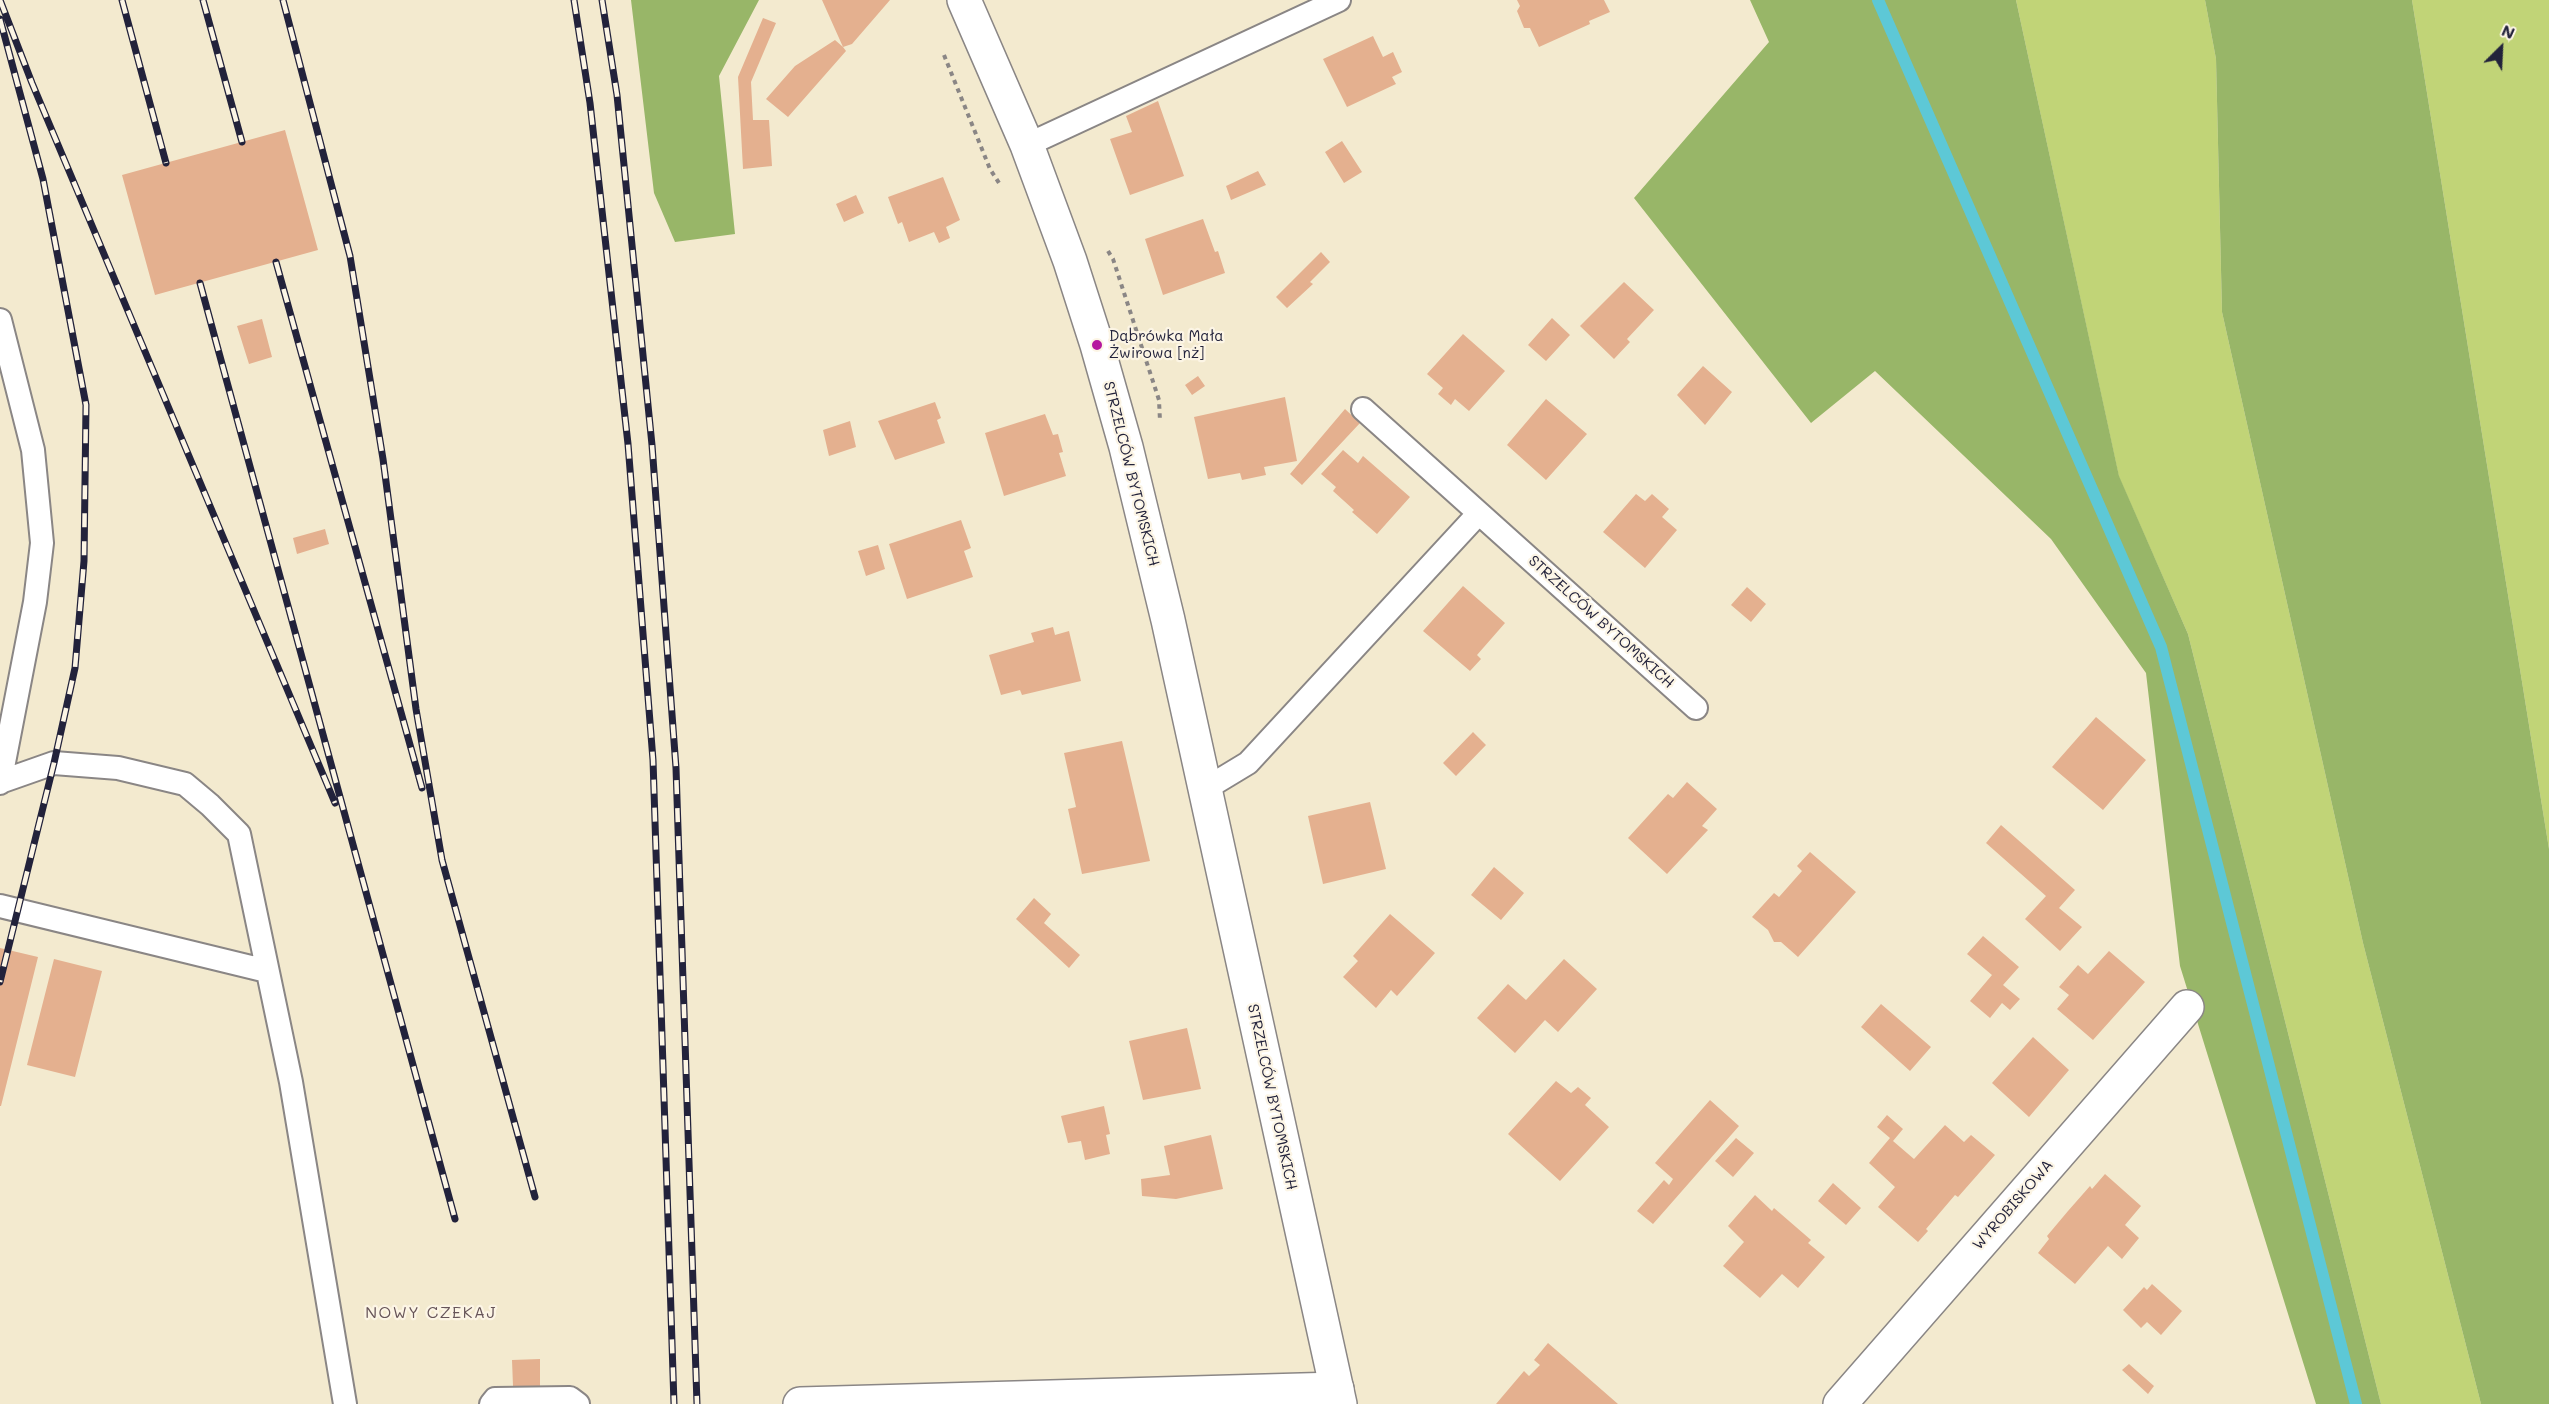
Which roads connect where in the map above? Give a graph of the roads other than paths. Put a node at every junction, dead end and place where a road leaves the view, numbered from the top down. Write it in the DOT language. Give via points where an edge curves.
graph roads {
  1 [pos="963,0"];
  2 [pos="1339,0"];
  3 [pos="1027,145"];
  4 [pos="0,320"];
  5 [pos="1363,409"];
  6 [pos="1479,513"];
  7 [pos="1696,708"];
  8 [pos="0,782"];
  9 [pos="1205,789"];
  10 [pos="0,906"];
  11 [pos="267,971"];
  12 [pos="2187,1007"];
  13 [pos="1338,1397"];
  14 [pos="345,1404"];
  15 [pos="491,1404"];
  16 [pos="578,1404"];
  17 [pos="800,1404"];
  18 [pos="1839,1404"];
  1 -- 3 [label="street, STRZELCÓW BYTOMSKICH"];
  2 -- 3 [label="lane"];
  3 -- 9 [label="street, STRZELCÓW BYTOMSKICH" via="1083,303 1120,425"];
  4 -- 8 [label="lane" via="33,450 42,543 35,602"];
  5 -- 6 [label="lane, STRZELCÓW BYTOMSKICH"];
  6 -- 7 [label="lane, STRZELCÓW BYTOMSKICH"];
  6 -- 9 [label="lane" via="1248,763"];
  8 -- 11 [label="lane" via="54,763 118,768 185,784 238,834"];
  9 -- 13 [label="street, STRZELCÓW BYTOMSKICH"];
  10 -- 11 [label="lane"];
  11 -- 14 [label="lane" via="291,1083"];
  12 -- 18 [label="street, WYROBISKOWA"];
  13 -- 17 [label="street"];
  15 -- 16 [label="lane" via="495,1399 570,1398"];
}
